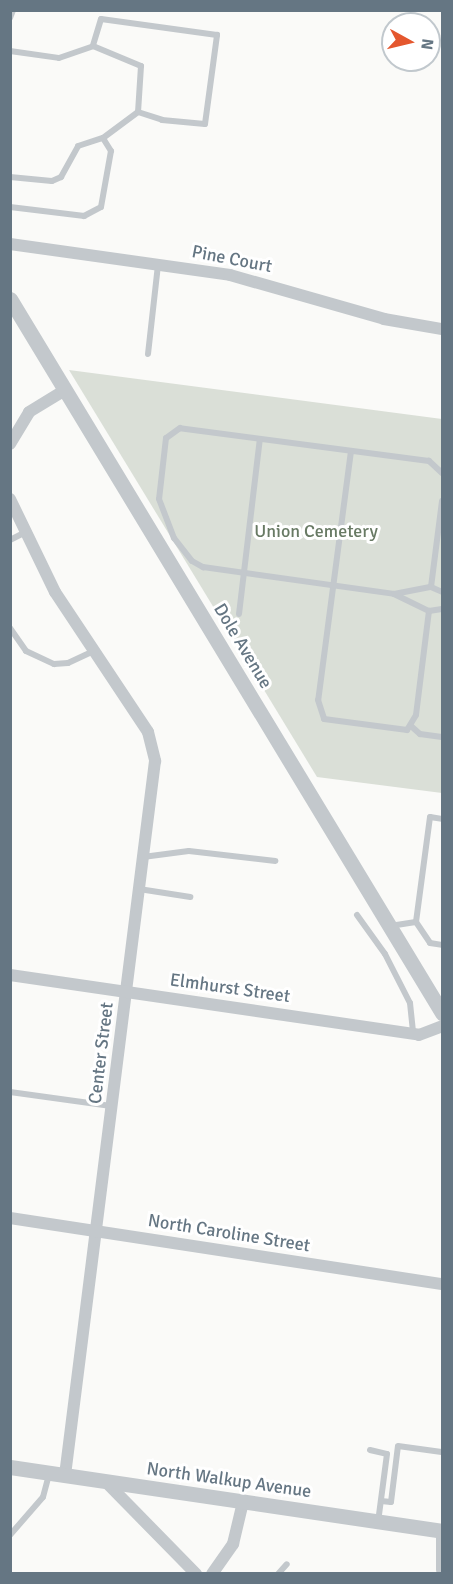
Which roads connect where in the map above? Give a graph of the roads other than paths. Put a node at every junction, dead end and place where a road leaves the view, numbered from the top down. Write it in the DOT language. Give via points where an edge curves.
graph roads {
  1 [pos="93,46"];
  2 [pos="10,51"];
  3 [pos="138,112"];
  4 [pos="103,138"];
  5 [pos="10,177"];
  6 [pos="10,207"];
  7 [pos="10,244"];
  8 [pos="158,264"];
  9 [pos="10,299"];
  10 [pos="442,329"];
  11 [pos="148,354"];
  12 [pos="65,390"];
  13 [pos="260,439"];
  14 [pos="10,444"];
  15 [pos="351,451"];
  16 [pos="442,473"];
  17 [pos="10,499"];
  18 [pos="442,501"];
  19 [pos="24,533"];
  20 [pos="10,540"];
  21 [pos="244,574"];
  22 [pos="334,586"];
  23 [pos="431,587"];
  24 [pos="442,592"];
  25 [pos="394,594"];
  26 [pos="442,609"];
  27 [pos="429,611"];
  28 [pos="239,614"];
  29 [pos="10,628"];
  30 [pos="94,651"];
  31 [pos="411,726"];
  32 [pos="442,737"];
  33 [pos="442,819"];
  34 [pos="142,857"];
  35 [pos="275,861"];
  36 [pos="139,889"];
  37 [pos="190,897"];
  38 [pos="357,915"];
  39 [pos="416,922"];
  40 [pos="390,926"];
  41 [pos="442,945"];
  42 [pos="10,975"];
  43 [pos="127,992"];
  44 [pos="442,1013"];
  45 [pos="442,1026"];
  46 [pos="412,1034"];
  47 [pos="10,1092"];
  48 [pos="113,1106"];
  49 [pos="10,1218"];
  50 [pos="97,1230"];
  51 [pos="442,1284"];
  52 [pos="370,1450"];
  53 [pos="442,1452"];
  54 [pos="10,1467"];
  55 [pos="49,1473"];
  56 [pos="65,1476"];
  57 [pos="106,1482"];
  58 [pos="381,1501"];
  59 [pos="243,1502"];
  60 [pos="378,1522"];
  61 [pos="442,1530"];
  62 [pos="10,1535"];
  63 [pos="287,1564"];
  64 [pos="442,1570"];
  65 [pos="196,1574"];
  66 [pos="212,1574"];
  67 [pos="278,1574"];
  1 -- 2 [label="lane" via="60,58"];
  1 -- 3 [label="lane" via="141,66"];
  1 -- 3 [label="lane" via="101,19 217,34 205,124 162,120"];
  3 -- 4 [label="lane"];
  4 -- 5 [label="lane" via="78,146 61,177 52,181"];
  4 -- 6 [label="lane" via="111,151 101,207 84,216"];
  7 -- 8 [label="street, Pine Court"];
  8 -- 10 [label="street, Pine Court" via="258,280 384,319"];
  8 -- 11 [label="lane"];
  9 -- 12 [label="street, Dole Avenue"];
  12 -- 14 [label="street" via="29,412"];
  12 -- 40 [label="street, Dole Avenue"];
  13 -- 15 [label="lane"];
  13 -- 21 [label="lane"];
  13 -- 21 [label="lane" via="180,428 169,432 164,444 159,499 174,538 196,565"];
  15 -- 16 [label="lane" via="429,461"];
  15 -- 22 [label="lane"];
  17 -- 19 [label="street, Center Street"];
  18 -- 23 [label="lane"];
  19 -- 20 [label="lane"];
  19 -- 30 [label="street, Center Street" via="55,592"];
  21 -- 22 [label="lane"];
  21 -- 28 [label="lane"];
  22 -- 25 [label="lane"];
  22 -- 31 [label="lane" via="318,700 321,714 334,723 394,731"];
  23 -- 24 [label="lane"];
  23 -- 25 [label="lane"];
  25 -- 27 [label="lane"];
  26 -- 27 [label="lane"];
  27 -- 31 [label="lane" via="416,715"];
  29 -- 30 [label="lane" via="26,651 54,664 68,663"];
  30 -- 34 [label="street, Center Street" via="139,717 153,746 154,776"];
  31 -- 32 [label="lane" via="420,734"];
  33 -- 39 [label="lane" via="430,817"];
  34 -- 35 [label="lane" via="189,850"];
  34 -- 36 [label="street, Center Street"];
  36 -- 37 [label="lane"];
  36 -- 43 [label="street, Center Street"];
  38 -- 46 [label="lane" via="386,954 410,1003"];
  39 -- 40 [label="lane"];
  39 -- 41 [label="lane" via="430,943"];
  40 -- 44 [label="street, Dole Avenue"];
  42 -- 43 [label="street, Elmhurst Street"];
  43 -- 46 [label="street, Elmhurst Street"];
  43 -- 48 [label="street, Center Street"];
  45 -- 46 [label="street, Elmhurst Street" via="430,1033"];
  47 -- 48 [label="lane"];
  48 -- 50 [label="street, Center Street"];
  49 -- 50 [label="street, North Caroline Street"];
  50 -- 51 [label="street, North Caroline Street"];
  50 -- 56 [label="street, Center Street"];
  52 -- 58 [label="lane" via="387,1454"];
  53 -- 58 [label="lane" via="398,1446 391,1502"];
  54 -- 55 [label="street, North Walkup Avenue"];
  55 -- 56 [label="street, North Walkup Avenue"];
  55 -- 62 [label="lane" via="43,1497"];
  56 -- 57 [label="street, North Walkup Avenue"];
  57 -- 59 [label="street, North Walkup Avenue"];
  57 -- 65 [label="street"];
  58 -- 60 [label="lane"];
  59 -- 60 [label="street, North Walkup Avenue"];
  59 -- 66 [label="street" via="237,1534"];
  60 -- 61 [label="street, North Walkup Avenue"];
  61 -- 64 [label="street"];
  63 -- 67 [label="lane"];
}
